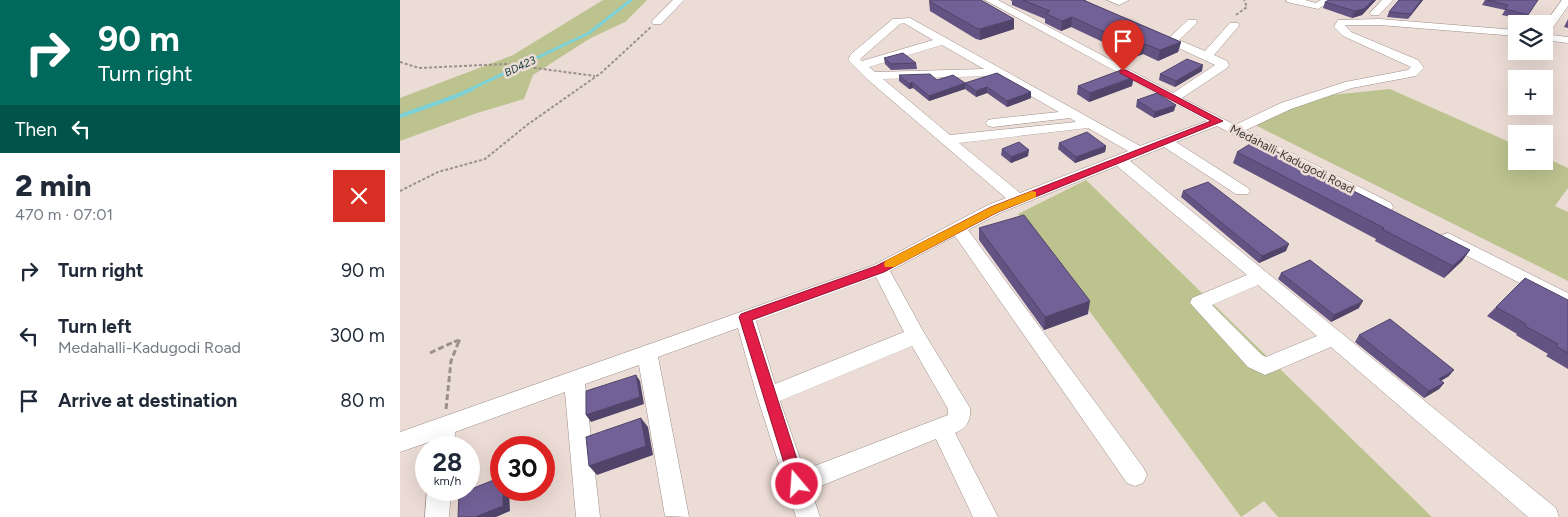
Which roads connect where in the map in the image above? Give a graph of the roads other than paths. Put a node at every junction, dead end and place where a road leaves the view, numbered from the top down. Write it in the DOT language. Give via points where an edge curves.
graph roads {
  1 [pos="680,0"];
  2 [pos="990,0"];
  3 [pos="1112,0"];
  4 [pos="1124,0"];
  5 [pos="1291,0"];
  6 [pos="1328,0"];
  7 [pos="1388,0"];
  8 [pos="1567,0"];
  9 [pos="1375,13"];
  10 [pos="1232,20"];
  11 [pos="1553,21"];
  12 [pos="657,22"];
  13 [pos="1192,22"];
  14 [pos="1508,32"];
  15 [pos="1553,35"];
  16 [pos="1568,40"];
  17 [pos="942,41"];
  18 [pos="1207,56"];
  19 [pos="860,66"];
  20 [pos="998,72"];
  21 [pos="871,76"];
  22 [pos="1173,98"];
  23 [pos="1072,114"];
  24 [pos="1218,121"];
  25 [pos="1090,124"];
  26 [pos="934,129"];
  27 [pos="1235,130"];
  28 [pos="946,140"];
  29 [pos="1166,142"];
  30 [pos="1140,152"];
  31 [pos="1119,160"];
  32 [pos="1242,191"];
  33 [pos="1018,200"];
  34 [pos="1401,215"];
  35 [pos="958,228"];
  36 [pos="1436,233"];
  37 [pos="880,269"];
  38 [pos="1261,276"];
  39 [pos="1568,301"];
  40 [pos="745,317"];
  41 [pos="916,336"];
  42 [pos="1334,337"];
  43 [pos="647,354"];
  44 [pos="574,380"];
  45 [pos="768,396"];
  46 [pos="941,427"];
  47 [pos="443,436"];
  48 [pos="415,440"];
  49 [pos="400,442"];
  50 [pos="1135,475"];
  51 [pos="797,484"];
  52 [pos="438,501"];
  53 [pos="677,516"];
  54 [pos="437,517"];
  55 [pos="588,517"];
  56 [pos="808,517"];
  57 [pos="986,517"];
  58 [pos="1547,517"];
  1 -- 12 [label="street"];
  2 -- 22 [label="street, Medahalli-Kadugodi Road"];
  3 -- 4 [label="street"];
  5 -- 6 [label="street" via="1322,6"];
  7 -- 9 [label="street"];
  8 -- 11 [label="street"];
  10 -- 18 [label="street"];
  13 -- 18 [label="street" via="1172,41"];
  14 -- 27 [label="street" via="1342,22 1339,27 1347,34 1418,68 1412,73 1349,84 1286,106"];
  15 -- 16 [label="street"];
  17 -- 19 [label="street"];
  17 -- 19 [label="street" via="908,21 897,20 855,56 854,60"];
  17 -- 20 [label="street"];
  18 -- 22 [label="street" via="1223,66"];
  19 -- 21 [label="street"];
  20 -- 21 [label="street"];
  20 -- 23 [label="street"];
  21 -- 26 [label="street"];
  22 -- 24 [label="street, Medahalli-Kadugodi Road"];
  23 -- 25 [label="street"];
  23 -- 26 [label="street"];
  24 -- 27 [label="street, Medahalli-Kadugodi Road"];
  24 -- 29 [label="street"];
  25 -- 28 [label="street"];
  25 -- 30 [label="street"];
  26 -- 28 [label="street"];
  27 -- 34 [label="street, Medahalli-Kadugodi Road"];
  28 -- 33 [label="street"];
  29 -- 30 [label="street"];
  29 -- 32 [label="street"];
  30 -- 31 [label="street"];
  31 -- 33 [label="street"];
  31 -- 38 [label="street"];
  33 -- 35 [label="street"];
  35 -- 37 [label="street"];
  35 -- 50 [label="street"];
  36 -- 39 [label="street"];
  37 -- 40 [label="street"];
  37 -- 41 [label="street"];
  38 -- 42 [label="street"];
  38 -- 42 [label="street" via="1199,303 1255,361 1265,367"];
  40 -- 43 [label="street"];
  40 -- 45 [label="street"];
  41 -- 45 [label="street"];
  41 -- 46 [label="street" via="959,408 960,417 955,423"];
  42 -- 58 [label="street"];
  43 -- 44 [label="street"];
  43 -- 53 [label="street"];
  44 -- 47 [label="street"];
  44 -- 55 [label="street"];
  45 -- 51 [label="street"];
  46 -- 51 [label="street"];
  46 -- 57 [label="street"];
  48 -- 49 [label="street"];
  51 -- 56 [label="street"];
  52 -- 54 [label="street"];
}
